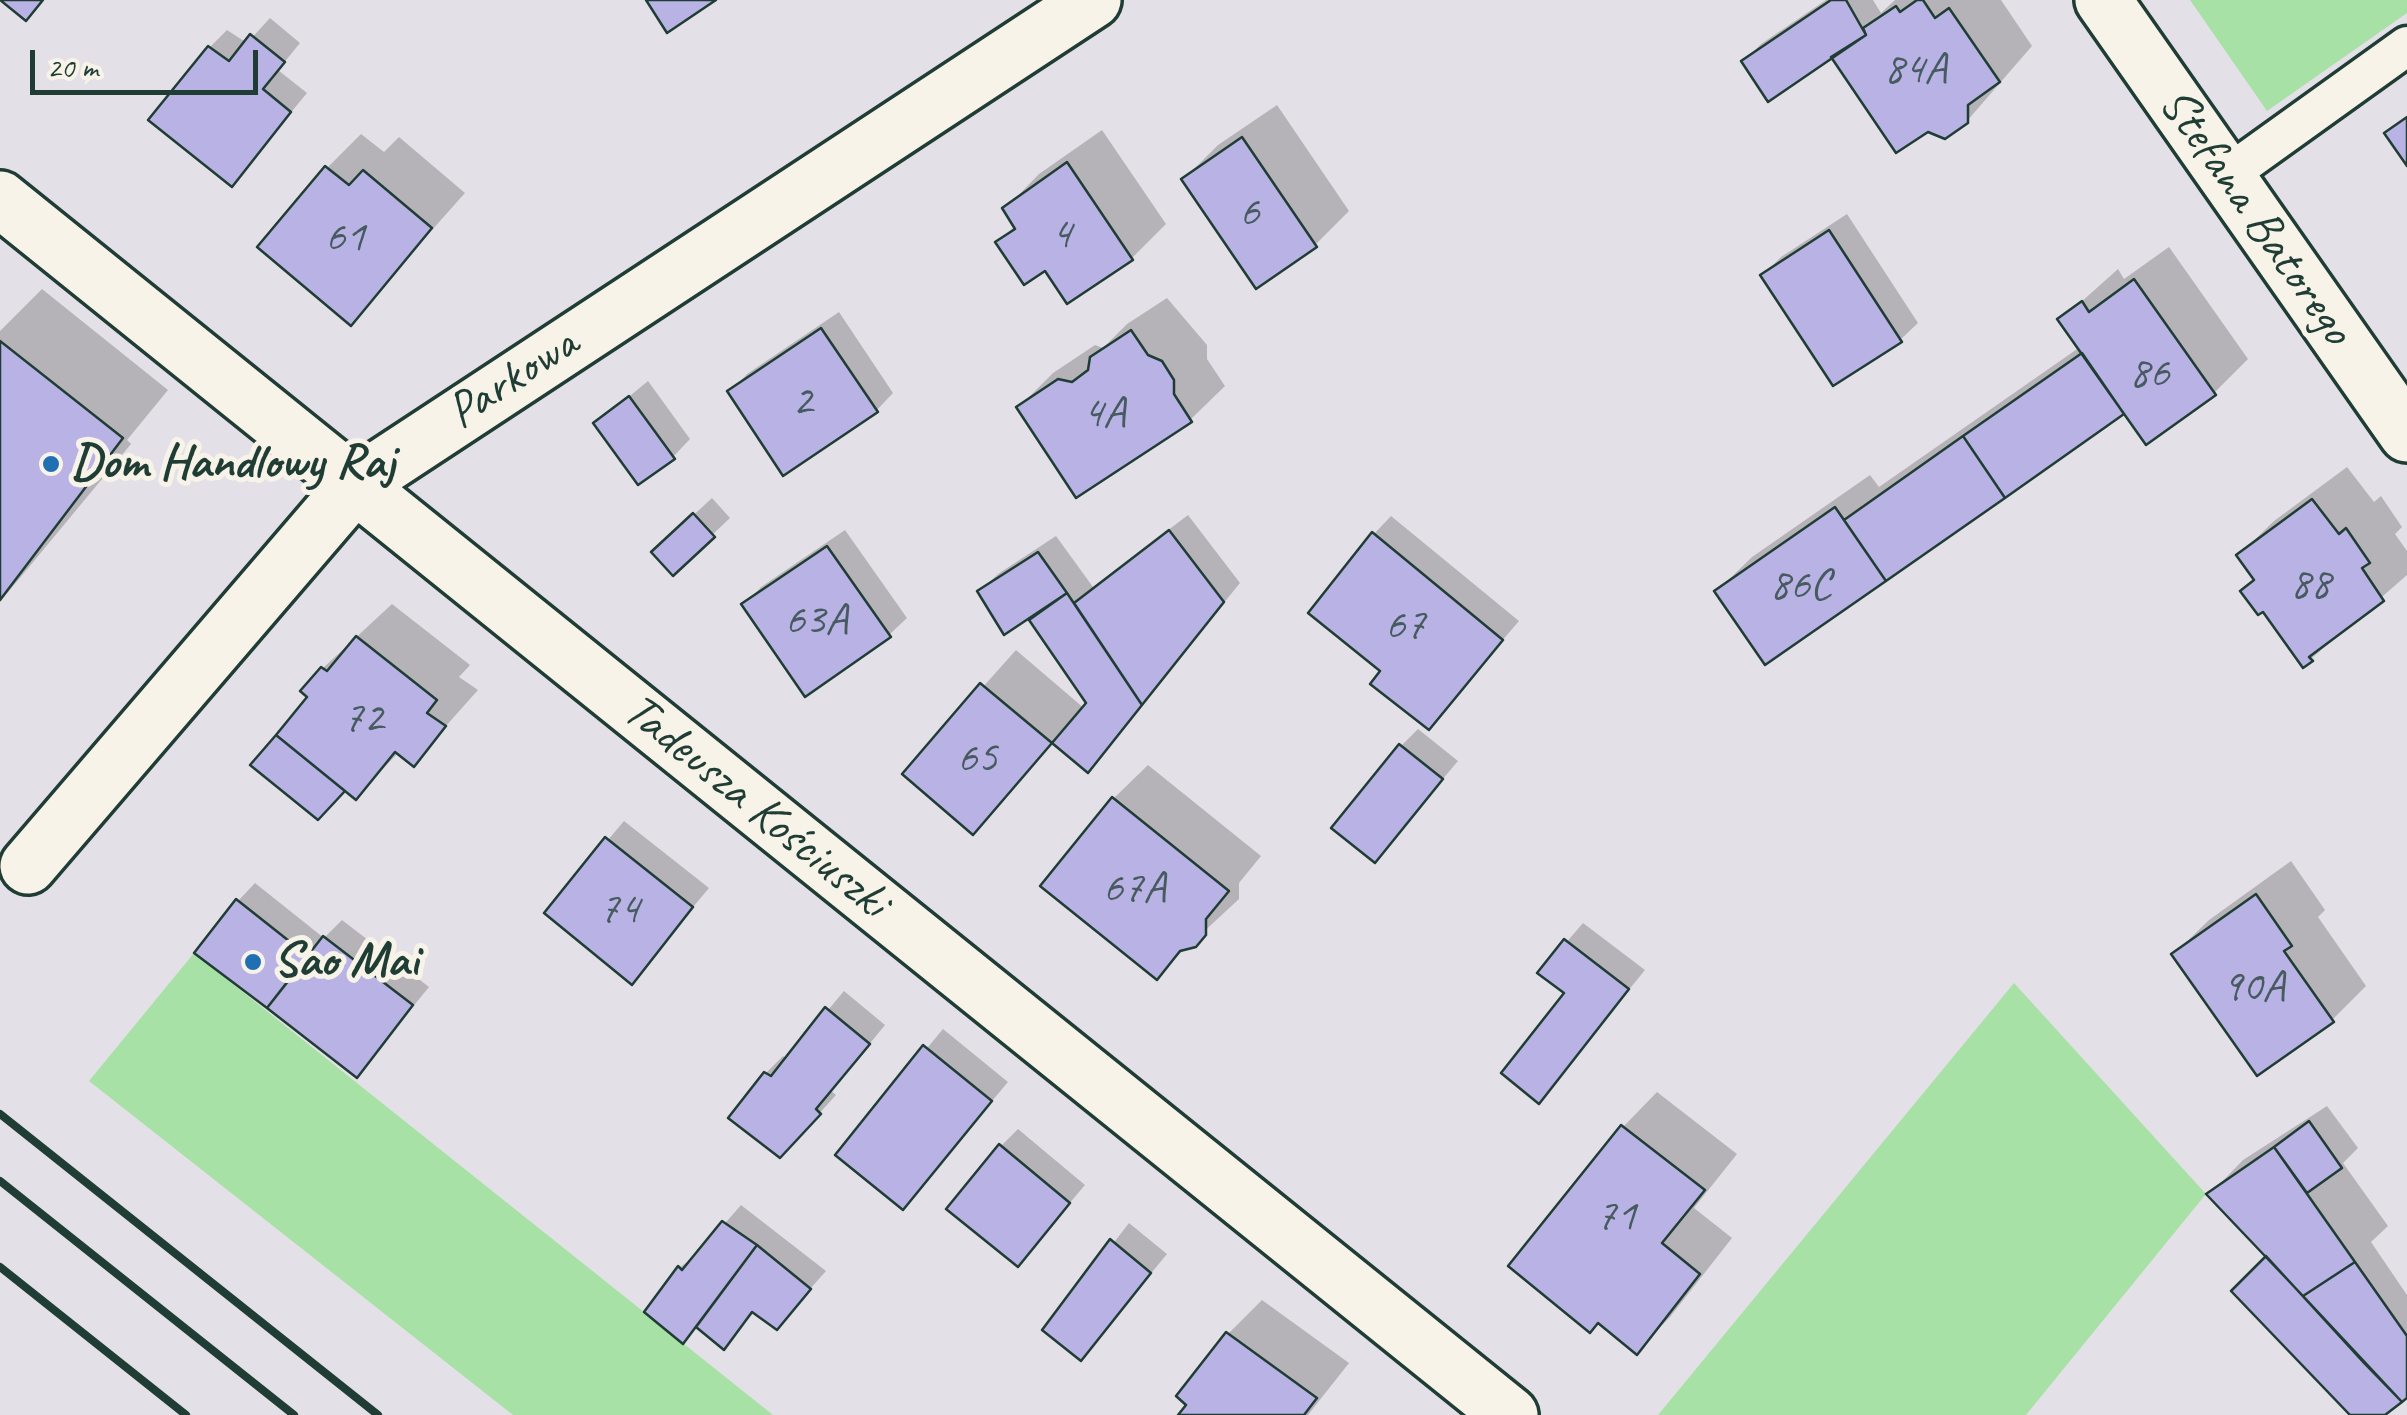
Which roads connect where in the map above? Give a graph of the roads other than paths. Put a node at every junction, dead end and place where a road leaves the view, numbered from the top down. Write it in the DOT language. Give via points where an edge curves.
graph roads {
  1 [pos="1093,0"];
  2 [pos="2103,0"];
  3 [pos="2407,46"];
  4 [pos="2226,176"];
  5 [pos="0,199"];
  6 [pos="2407,434"];
  7 [pos="355,485"];
  8 [pos="28,866"];
  9 [pos="1510,1415"];
  1 -- 7 [label="street, Parkowa"];
  2 -- 4 [label="street, Stefana Batorego"];
  3 -- 4 [label="lane"];
  4 -- 6 [label="street, Stefana Batorego"];
  5 -- 7 [label="street, Tadeusza Kościuszki"];
  7 -- 8 [label="street, Parkowa"];
  7 -- 9 [label="street, Tadeusza Kościuszki"];
}
